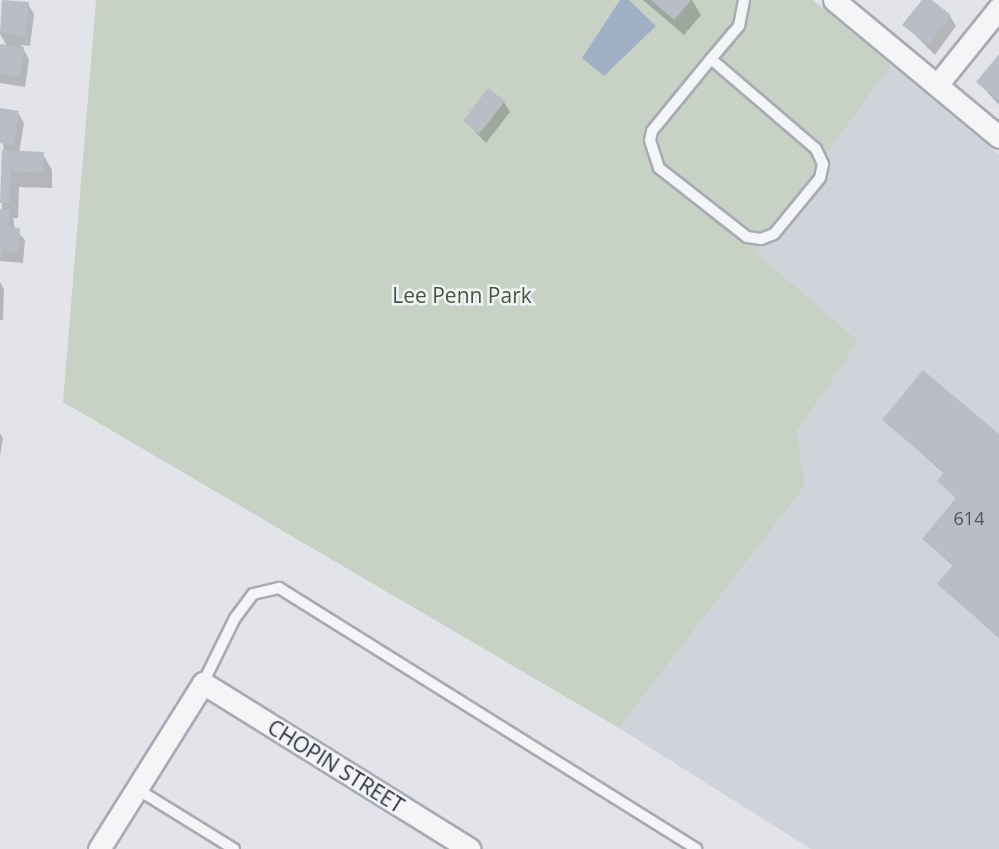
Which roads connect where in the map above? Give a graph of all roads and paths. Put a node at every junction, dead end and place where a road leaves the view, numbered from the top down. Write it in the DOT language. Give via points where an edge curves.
graph roads {
  1 [pos="744,0"];
  2 [pos="834,0"];
  3 [pos="999,8"];
  4 [pos="711,60"];
  5 [pos="937,85"];
  6 [pos="999,137"];
  7 [pos="203,683"];
  8 [pos="136,789"];
  9 [pos="99,849"];
  10 [pos="234,849"];
  11 [pos="470,849"];
  12 [pos="696,849"];
  1 -- 4 [label="lane" via="739,26"];
  2 -- 5 [label="street"];
  3 -- 5 [label="street"];
  4 -- 4 [label="lane" via="652,131 650,150 659,168 747,237 761,239 774,234 820,178 823,164 816,149"];
  5 -- 6 [label="street"];
  7 -- 8 [label="street"];
  7 -- 11 [label="street, CHOPIN STREET"];
  7 -- 12 [label="lane" via="235,618 253,594 279,588"];
  8 -- 9 [label="street"];
  8 -- 10 [label="lane"];
}
